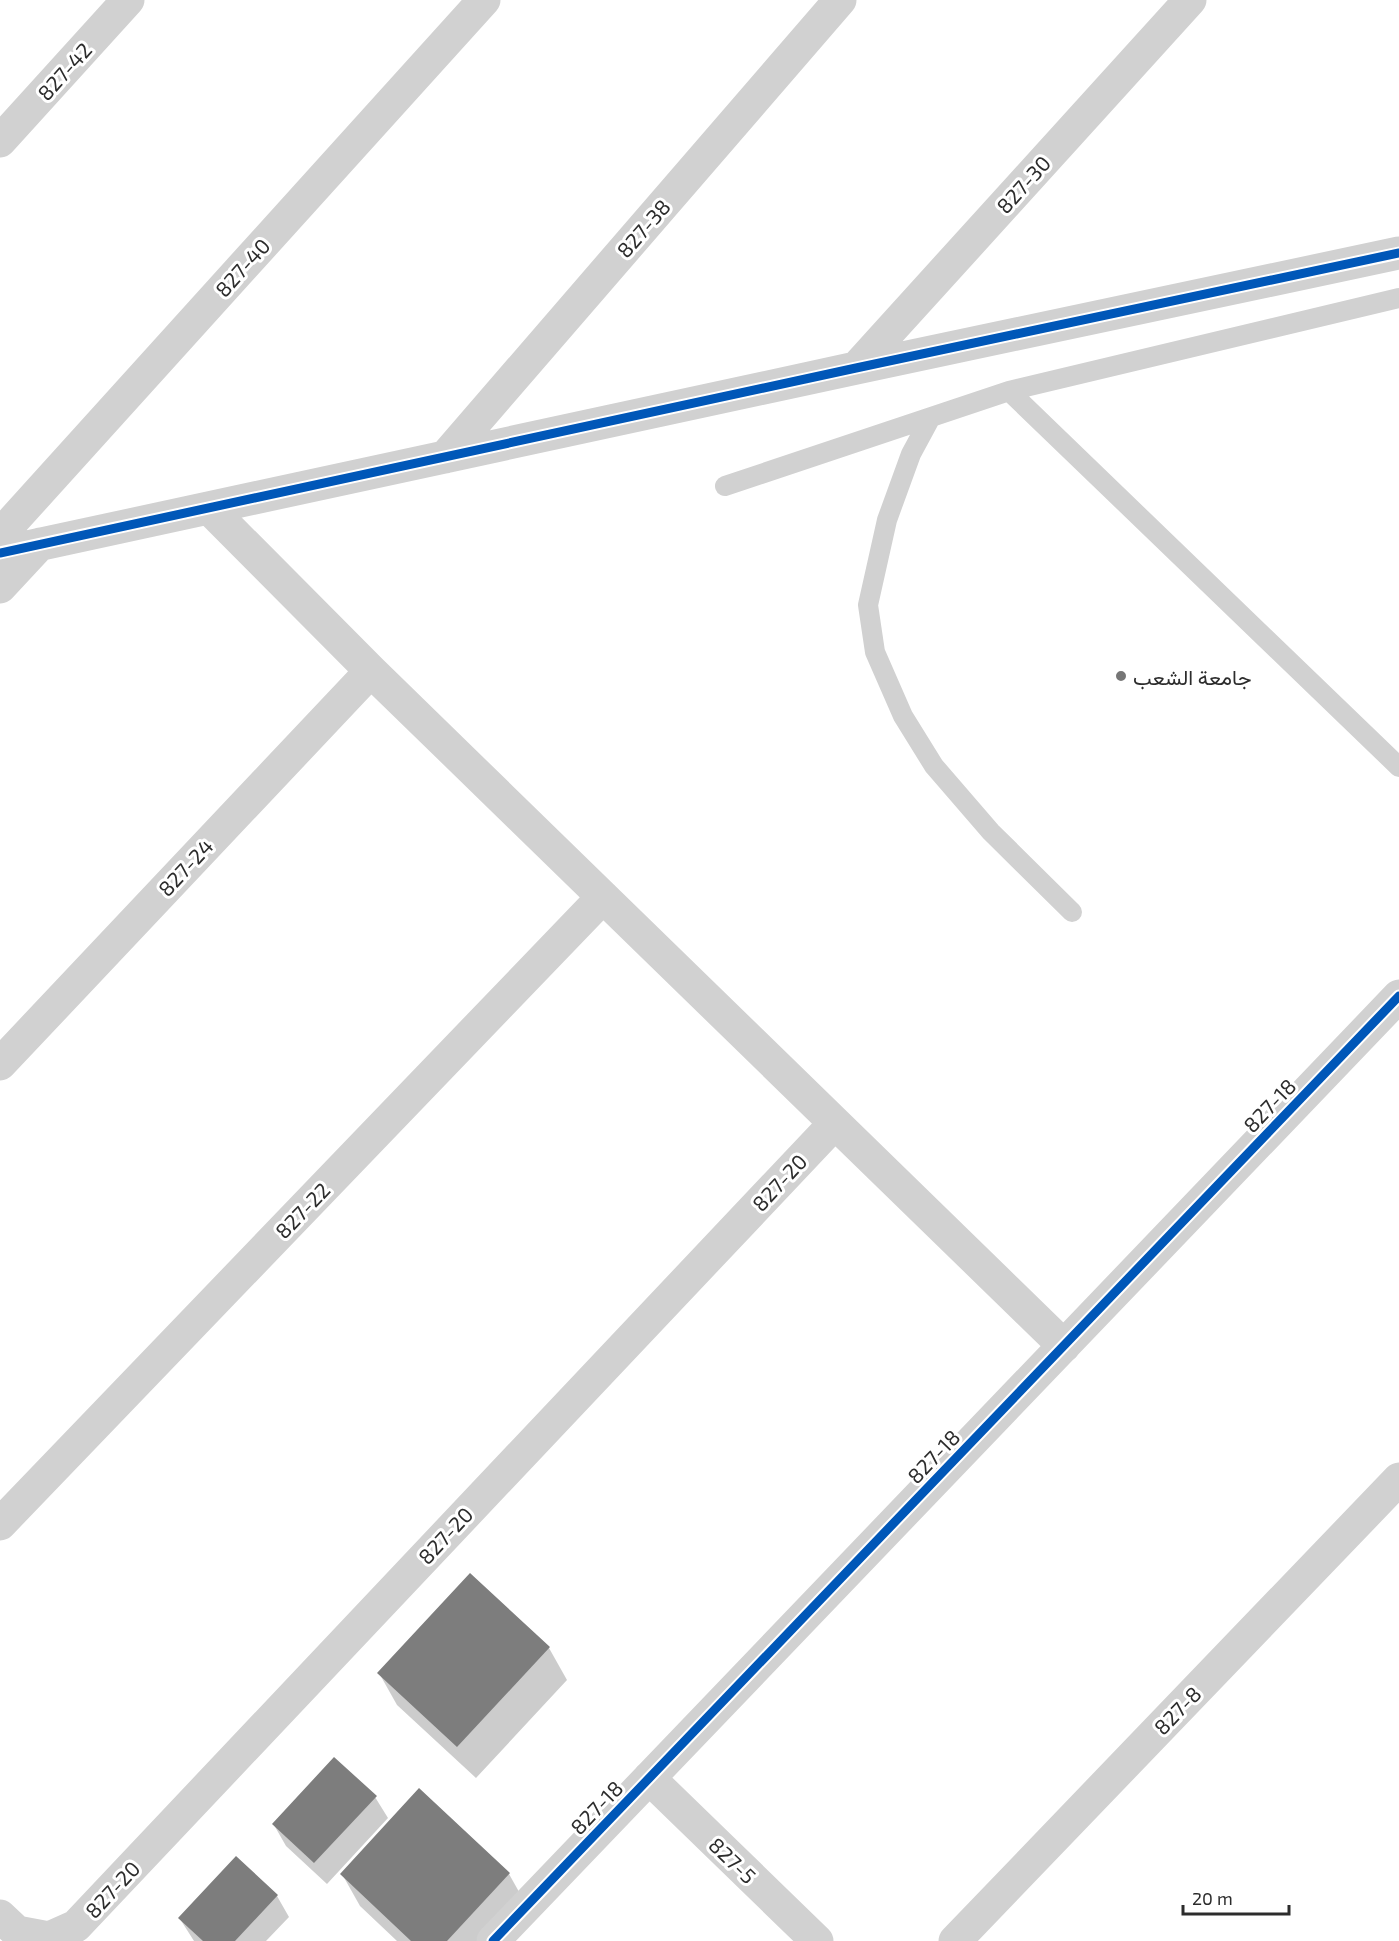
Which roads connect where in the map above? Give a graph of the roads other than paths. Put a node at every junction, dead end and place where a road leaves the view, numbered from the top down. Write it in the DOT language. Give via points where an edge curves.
graph roads {
  1 [pos="128,0"];
  2 [pos="484,0"];
  3 [pos="840,0"];
  4 [pos="1190,0"];
  5 [pos="0,141"];
  6 [pos="1399,253"];
  7 [pos="1399,297"];
  8 [pos="856,368"];
  9 [pos="1009,391"];
  10 [pos="931,417"];
  11 [pos="445,457"];
  12 [pos="725,486"];
  13 [pos="209,508"];
  14 [pos="0,535"];
  15 [pos="40,544"];
  16 [pos="0,553"];
  17 [pos="0,587"];
  18 [pos="371,671"];
  19 [pos="1399,767"];
  20 [pos="603,897"];
  21 [pos="1072,912"];
  22 [pos="1399,996"];
  23 [pos="0,1064"];
  24 [pos="835,1123"];
  25 [pos="1064,1346"];
  26 [pos="1399,1479"];
  27 [pos="0,1524"];
  28 [pos="649,1778"];
  29 [pos="0,1916"];
  30 [pos="492,1941"];
  31 [pos="817,1941"];
  32 [pos="955,1941"];
  1 -- 5 [label="street, 827-42"];
  2 -- 14 [label="street, 827-40"];
  3 -- 11 [label="street, 827-38"];
  4 -- 8 [label="street, 827-30"];
  6 -- 8 [label="street"];
  7 -- 9 [label="lane"];
  8 -- 11 [label="street"];
  9 -- 10 [label="lane"];
  9 -- 19 [label="lane"];
  10 -- 12 [label="lane"];
  10 -- 21 [label="lane" via="911,454 887,520 868,605 875,652 903,716 934,766 991,832"];
  11 -- 13 [label="street"];
  13 -- 15 [label="street"];
  13 -- 18 [label="street"];
  15 -- 16 [label="street"];
  15 -- 17 [label="street"];
  18 -- 20 [label="street"];
  18 -- 23 [label="street, 827-24"];
  20 -- 24 [label="street"];
  20 -- 27 [label="street, 827-22"];
  22 -- 25 [label="street, 827-18"];
  24 -- 25 [label="street"];
  24 -- 29 [label="street, 827-20" via="76,1926 49,1938 17,1932"];
  25 -- 28 [label="street, 827-18"];
  26 -- 32 [label="street, 827-8"];
  28 -- 30 [label="street, 827-18"];
  28 -- 31 [label="street, 827-5"];
}
